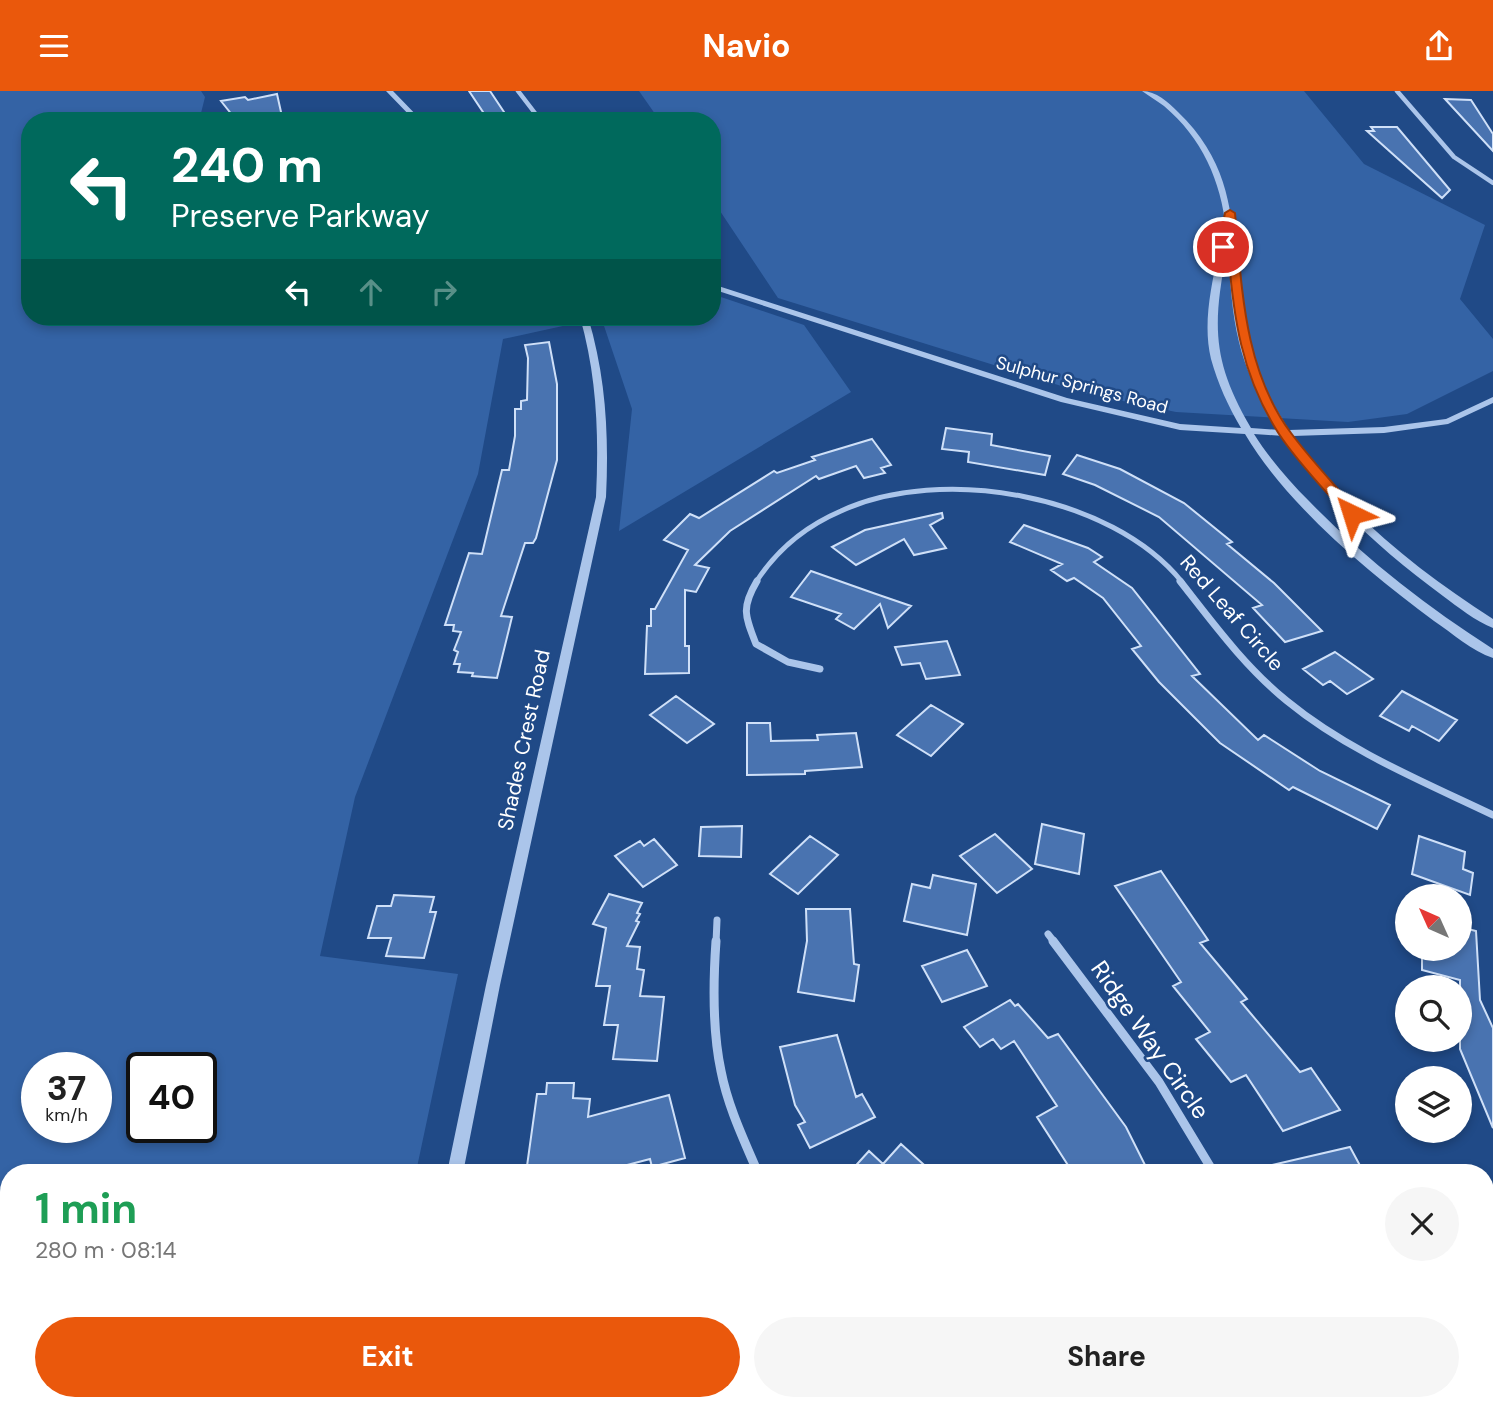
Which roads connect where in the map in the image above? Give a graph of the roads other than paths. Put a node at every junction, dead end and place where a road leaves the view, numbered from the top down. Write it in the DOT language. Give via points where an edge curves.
graph roads {
  1 [pos="389,91"];
  2 [pos="518,91"];
  3 [pos="1145,91"];
  4 [pos="1397,91"];
  5 [pos="410,112"];
  6 [pos="534,112"];
  7 [pos="1493,183"];
  8 [pos="1230,213"];
  9 [pos="721,289"];
  10 [pos="586,326"];
  11 [pos="1493,400"];
  12 [pos="1248,432"];
  13 [pos="1284,433"];
  14 [pos="1493,624"];
  15 [pos="1493,654"];
  16 [pos="820,669"];
  17 [pos="1493,815"];
  18 [pos="717,920"];
  19 [pos="1048,934"];
  20 [pos="457,1164"];
  21 [pos="754,1164"];
  22 [pos="1209,1164"];
  1 -- 5 [label="street"];
  2 -- 6 [label="street"];
  3 -- 8 [label="street" via="1171,108 1209,153"];
  4 -- 7 [label="street" via="1454,157"];
  8 -- 12 [label="street" via="1216,289 1214,344 1223,386"];
  8 -- 13 [label="street" via="1239,314 1248,357"];
  9 -- 12 [label="street, Sulphur Springs Road" via="1064,400 1180,427"];
  10 -- 20 [label="street, Shades Crest Road" via="603,415 601,497"];
  11 -- 13 [label="street, Sulphur Springs Road" via="1448,421"];
  12 -- 13 [label="street, Sulphur Springs Road"];
  12 -- 15 [label="street" via="1287,484 1343,543 1412,601"];
  13 -- 14 [label="street" via="1352,514 1439,588"];
  16 -- 17 [label="street, Red Leaf Circle" via="788,662 756,644 745,613 757,579 785,545 817,521 870,499 960,488 1065,506 1113,528 1163,561 1222,634 1285,700 1354,747"];
  18 -- 21 [label="street" via="718,1057"];
  19 -- 22 [label="street, Ridge Way Circle" via="1159,1082"];
}
